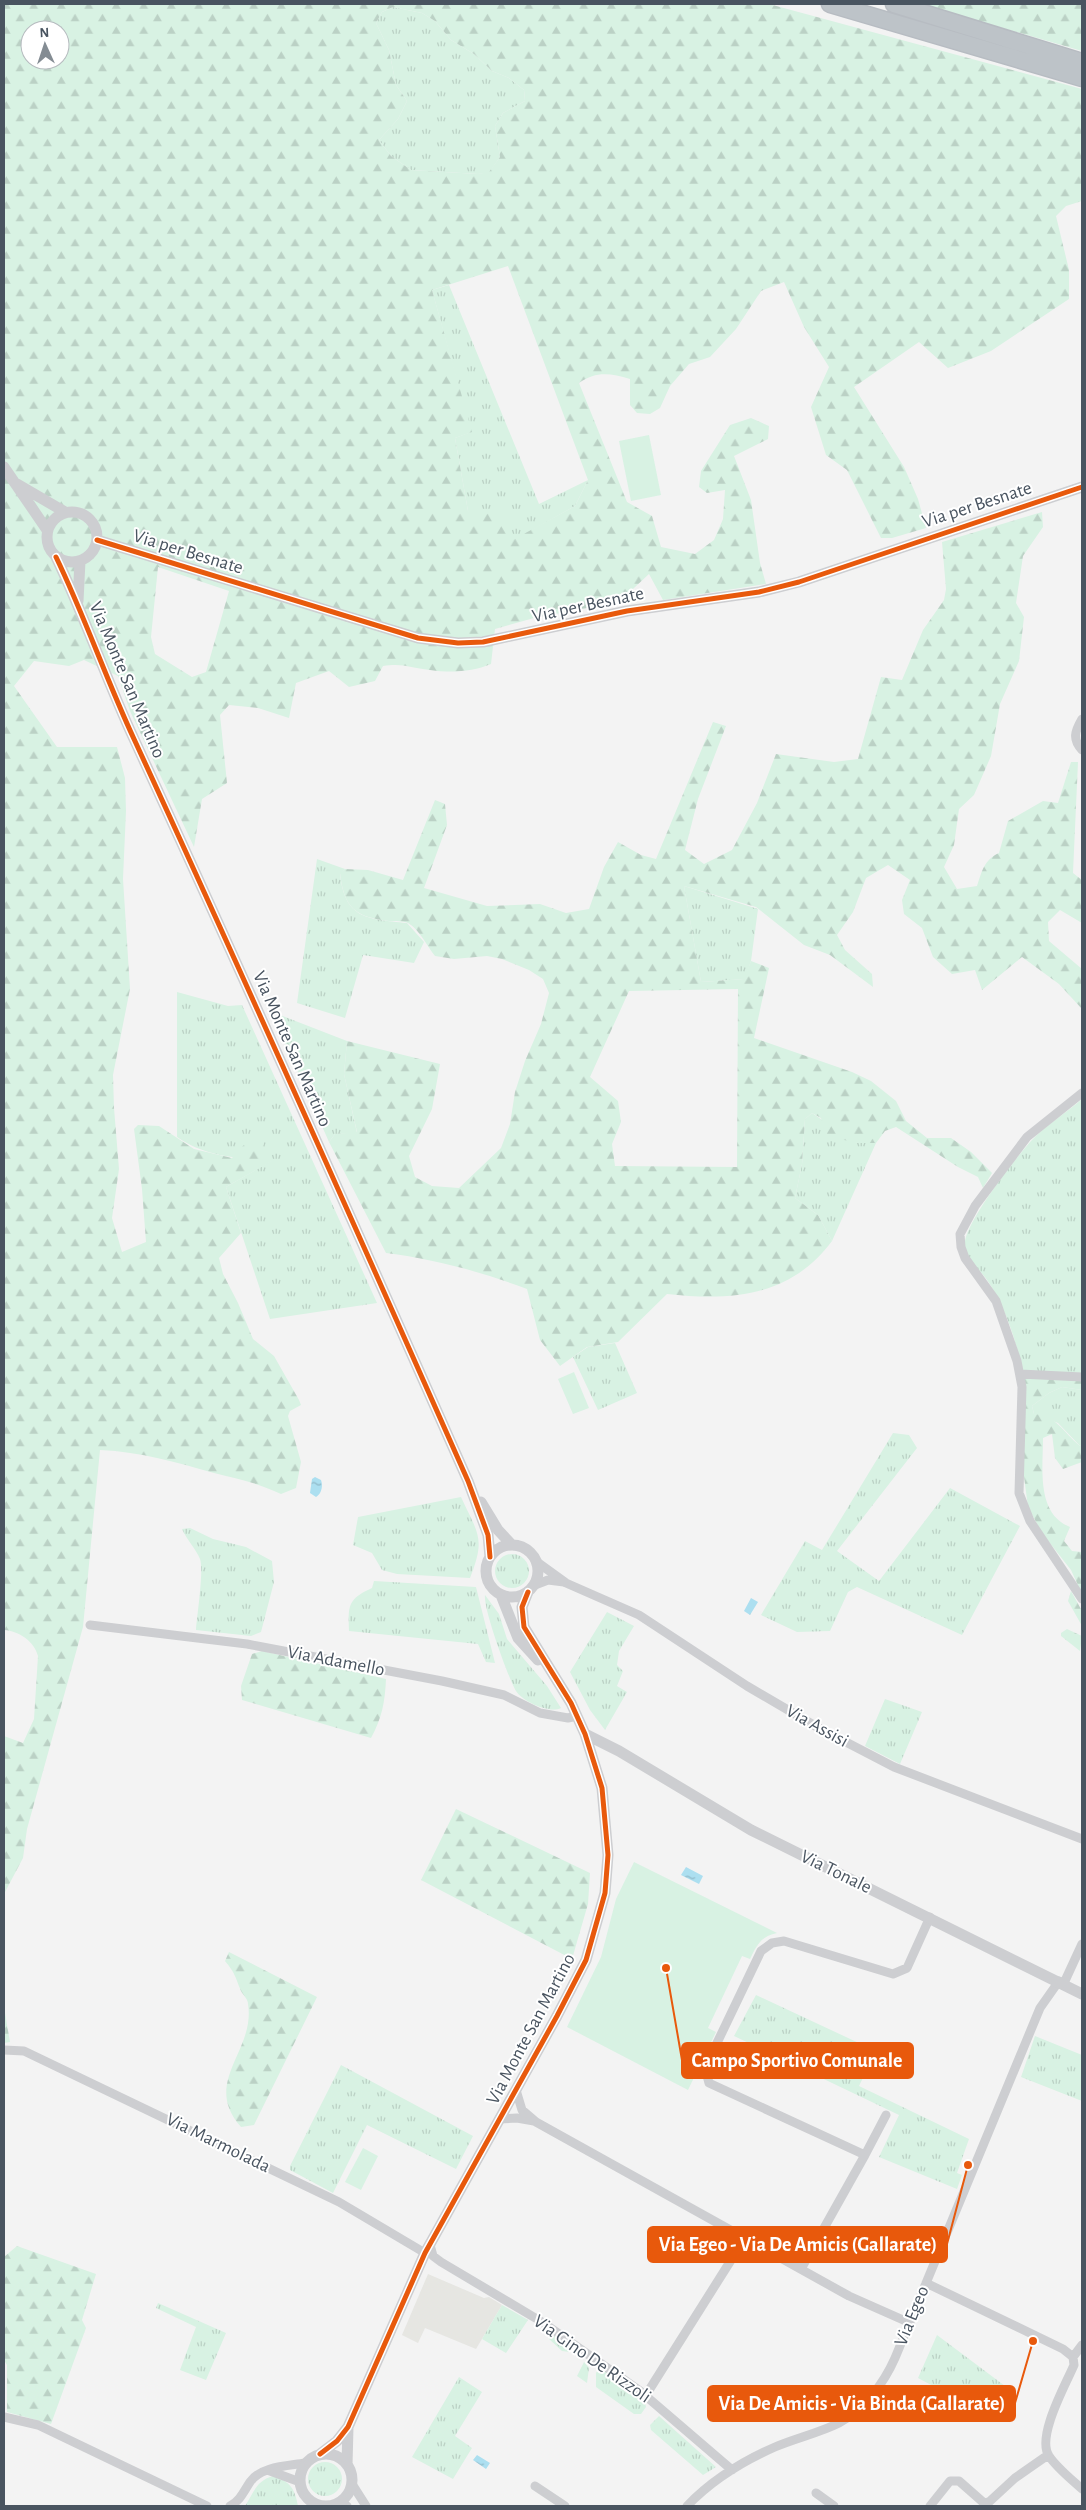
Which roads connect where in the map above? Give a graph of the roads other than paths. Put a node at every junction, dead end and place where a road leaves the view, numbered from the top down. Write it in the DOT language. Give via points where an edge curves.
graph roads {
  1 [pos="830,4"];
  2 [pos="894,4"];
  3 [pos="1082,62"];
  4 [pos="1082,78"];
  5 [pos="4,467"];
  6 [pos="15,482"];
  7 [pos="1082,487"];
  8 [pos="65,512"];
  9 [pos="47,530"];
  10 [pos="97,540"];
  11 [pos="56,557"];
  12 [pos="80,561"];
  13 [pos="78,602"];
  14 [pos="1082,719"];
  15 [pos="1082,750"];
  16 [pos="1082,1093"];
  17 [pos="1020,1374"];
  18 [pos="1082,1377"];
  19 [pos="468,1481"];
  20 [pos="512,1545"];
  21 [pos="490,1557"];
  22 [pos="537,1562"];
  23 [pos="566,1583"];
  24 [pos="531,1589"];
  25 [pos="501,1595"];
  26 [pos="1082,1599"];
  27 [pos="90,1625"];
  28 [pos="554,1678"];
  29 [pos="577,1716"];
  30 [pos="585,1734"];
  31 [pos="619,1751"];
  32 [pos="594,1760"];
  33 [pos="1082,1840"];
  34 [pos="930,1917"];
  35 [pos="1082,1944"];
  36 [pos="1061,1982"];
  37 [pos="1082,1994"];
  38 [pos="4,2050"];
  39 [pos="516,2090"];
  40 [pos="886,2116"];
  41 [pos="499,2119"];
  42 [pos="536,2122"];
  43 [pos="865,2155"];
  44 [pos="745,2238"];
  45 [pos="425,2254"];
  46 [pos="441,2262"];
  47 [pos="801,2269"];
  48 [pos="926,2283"];
  49 [pos="910,2322"];
  50 [pos="1082,2345"];
  51 [pos="1073,2357"];
  52 [pos="646,2395"];
  53 [pos="4,2417"];
  54 [pos="348,2427"];
  55 [pos="320,2454"];
  56 [pos="1048,2456"];
  57 [pos="305,2463"];
  58 [pos="348,2465"];
  59 [pos="267,2470"];
  60 [pos="732,2470"];
  61 [pos="300,2482"];
  62 [pos="352,2484"];
  63 [pos="536,2486"];
  64 [pos="1082,2489"];
  65 [pos="816,2494"];
  66 [pos="307,2502"];
  67 [pos="334,2505"];
  68 [pos="207,2506"];
  69 [pos="230,2506"];
  70 [pos="366,2506"];
  71 [pos="565,2506"];
  72 [pos="687,2506"];
  73 [pos="834,2506"];
  74 [pos="930,2506"];
  1 -- 4 [label="highway"];
  2 -- 3 [label="highway"];
  5 -- 6 [label="street, Via Monte San Martino"];
  6 -- 8 [label="street, Via Monte San Martino"];
  6 -- 9 [label="street, Via Monte San Martino"];
  7 -- 10 [label="street, Via per Besnate" via="799,582 759,592 627,611 483,642 458,643 418,638"];
  8 -- 9 [label="street" via="54,518"];
  8 -- 10 [label="street, Via Monte San Martino" via="73,511 89,518 94,524"];
  9 -- 11 [label="street, Via Monte San Martino" via="48,545"];
  10 -- 12 [label="street" via="94,549"];
  11 -- 12 [label="street" via="72,563"];
  11 -- 13 [label="street, Via Monte San Martino"];
  12 -- 13 [label="street, Via Monte San Martino"];
  13 -- 19 [label="street, Via Monte San Martino" via="123,715 254,999"];
  14 -- 15 [label="street" via="1075,740"];
  16 -- 17 [label="street" via="1027,1137 971,1212 960,1234 965,1258 996,1302"];
  17 -- 18 [label="street"];
  17 -- 26 [label="street" via="1019,1493 1030,1521"];
  19 -- 20 [label="street, Via Monte San Martino" via="498,1530"];
  19 -- 21 [label="street, Via Monte San Martino" via="488,1535"];
  20 -- 21 [label="street" via="500,1548"];
  20 -- 22 [label="street, Via Monte San Martino" via="528,1550"];
  21 -- 25 [label="street, Via Monte San Martino" via="487,1579"];
  22 -- 23 [label="street, Via Assisi"];
  22 -- 24 [label="street, Via Monte San Martino" via="538,1573"];
  23 -- 24 [label="street, Via Assisi" via="548,1580"];
  23 -- 33 [label="street, Via Assisi" via="639,1615 747,1686 894,1767"];
  24 -- 25 [label="street" via="515,1597"];
  24 -- 28 [label="street, Via Monte San Martino" via="522,1607 524,1627"];
  25 -- 28 [label="street, Via Monte San Martino" via="518,1638"];
  27 -- 29 [label="street, Via Adamello" via="247,1644 442,1681 504,1695 540,1713 568,1718"];
  28 -- 29 [label="street, Via Monte San Martino"];
  29 -- 30 [label="street, Via Monte San Martino"];
  30 -- 31 [label="street, Via Tonale"];
  30 -- 32 [label="street, Via Monte San Martino"];
  31 -- 32 [label="street" via="600,1755"];
  31 -- 34 [label="street, Via Tonale" via="751,1830"];
  32 -- 39 [label="street, Via Monte San Martino" via="602,1788 608,1841 602,1909 586,1960"];
  34 -- 36 [label="street, Via Tonale"];
  34 -- 43 [label="street" via="907,1968 893,1974 784,1941 772,1943 761,1951 705,2068 709,2083"];
  35 -- 36 [label="street"];
  36 -- 37 [label="street, Via Tonale"];
  36 -- 48 [label="street, Via Egeo" via="1040,2008"];
  38 -- 45 [label="street, Via Marmolada" via="24,2051 236,2151 339,2202"];
  39 -- 41 [label="street, Via Monte San Martino"];
  39 -- 42 [label="street" via="522,2110"];
  40 -- 43 [label="street"];
  41 -- 42 [label="street"];
  41 -- 45 [label="street, Via Monte San Martino"];
  42 -- 44 [label="street"];
  43 -- 47 [label="street"];
  44 -- 47 [label="street"];
  44 -- 52 [label="street"];
  45 -- 46 [label="street"];
  45 -- 46 [label="street, Via Gino De Rizzoli"];
  45 -- 54 [label="street, Via Monte San Martino"];
  46 -- 52 [label="street, Via Gino De Rizzoli" via="542,2322"];
  47 -- 49 [label="street" via="850,2296"];
  48 -- 49 [label="street, Via Egeo"];
  48 -- 51 [label="street" via="1063,2349"];
  49 -- 60 [label="street, Via Egeo" via="889,2372 856,2410 841,2422 772,2448"];
  50 -- 51 [label="street"];
  51 -- 56 [label="street" via="1074,2365 1048,2424 1045,2443"];
  52 -- 60 [label="street, Via Gino De Rizzoli"];
  53 -- 68 [label="street" via="38,2425"];
  54 -- 55 [label="street, Via Monte San Martino"];
  54 -- 58 [label="street, Via Monte San Martino"];
  55 -- 57 [label="street"];
  55 -- 58 [label="street" via="335,2456"];
  56 -- 64 [label="street"];
  56 -- 74 [label="street" via="1015,2478 989,2502 984,2503 954,2480"];
  57 -- 59 [label="street"];
  57 -- 61 [label="street"];
  58 -- 62 [label="street"];
  59 -- 61 [label="street"];
  59 -- 69 [label="street" via="250,2481 239,2500"];
  60 -- 72 [label="street, Via Egeo"];
  61 -- 66 [label="street"];
  62 -- 67 [label="street" via="344,2499"];
  62 -- 70 [label="street"];
  63 -- 71 [label="street"];
  65 -- 73 [label="street"];
  66 -- 67 [label="street"];
}
